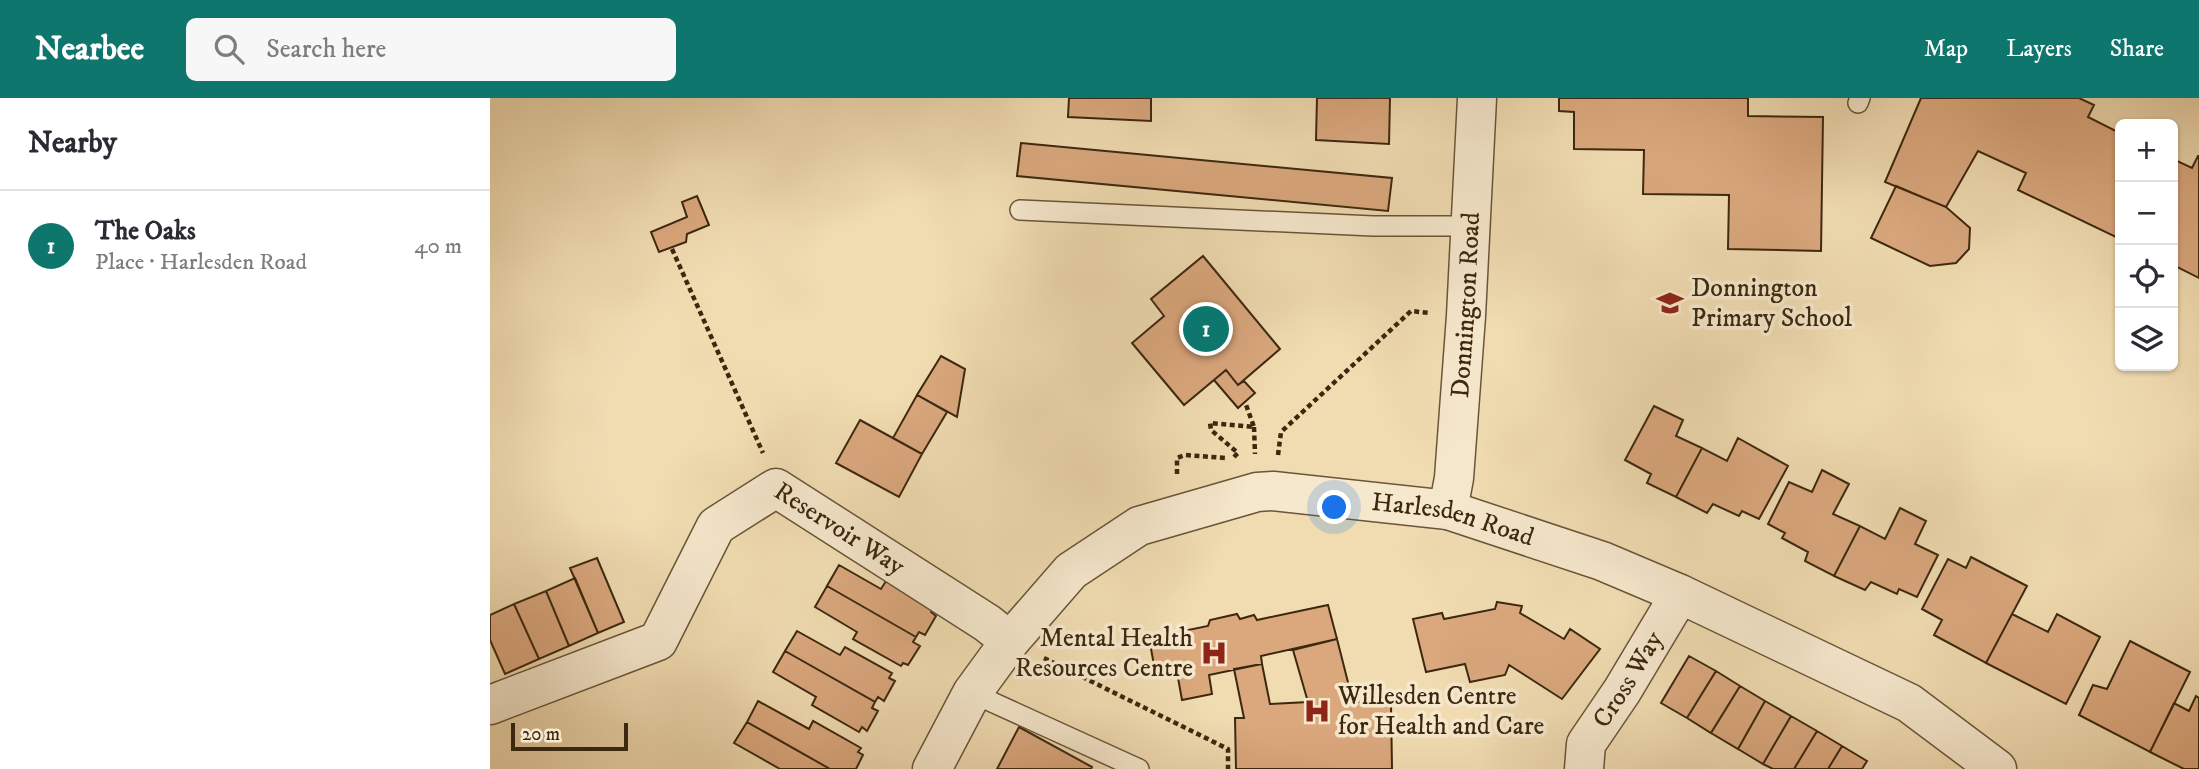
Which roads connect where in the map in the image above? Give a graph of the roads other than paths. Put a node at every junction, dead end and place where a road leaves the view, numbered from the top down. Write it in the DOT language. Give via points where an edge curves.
graph roads {
  1 [pos="1477,98"];
  2 [pos="1020,210"];
  3 [pos="1470,226"];
  4 [pos="1448,510"];
  5 [pos="1680,594"];
  6 [pos="1027,649"];
  7 [pos="972,693"];
  8 [pos="490,705"];
  9 [pos="932,769"];
  10 [pos="1139,769"];
  11 [pos="1584,769"];
  12 [pos="1997,769"];
  1 -- 3 [label="street, Donnington Road"];
  2 -- 3 [label="lane"];
  3 -- 4 [label="street, Donnington Road" via="1454,478"];
  4 -- 5 [label="street, Harlesden Road" via="1602,561"];
  4 -- 6 [label="street, Harlesden Road" via="1273,491 1139,526 1071,571"];
  5 -- 11 [label="street, Cross Way" via="1586,744"];
  5 -- 12 [label="street, Harlesden Road" via="1909,703"];
  6 -- 7 [label="street, Harlesden Road"];
  6 -- 8 [label="street, Reservoir Way" via="776,488 716,526 658,641"];
  7 -- 9 [label="street, Harlesden Road"];
  7 -- 10 [label="lane"];
}
